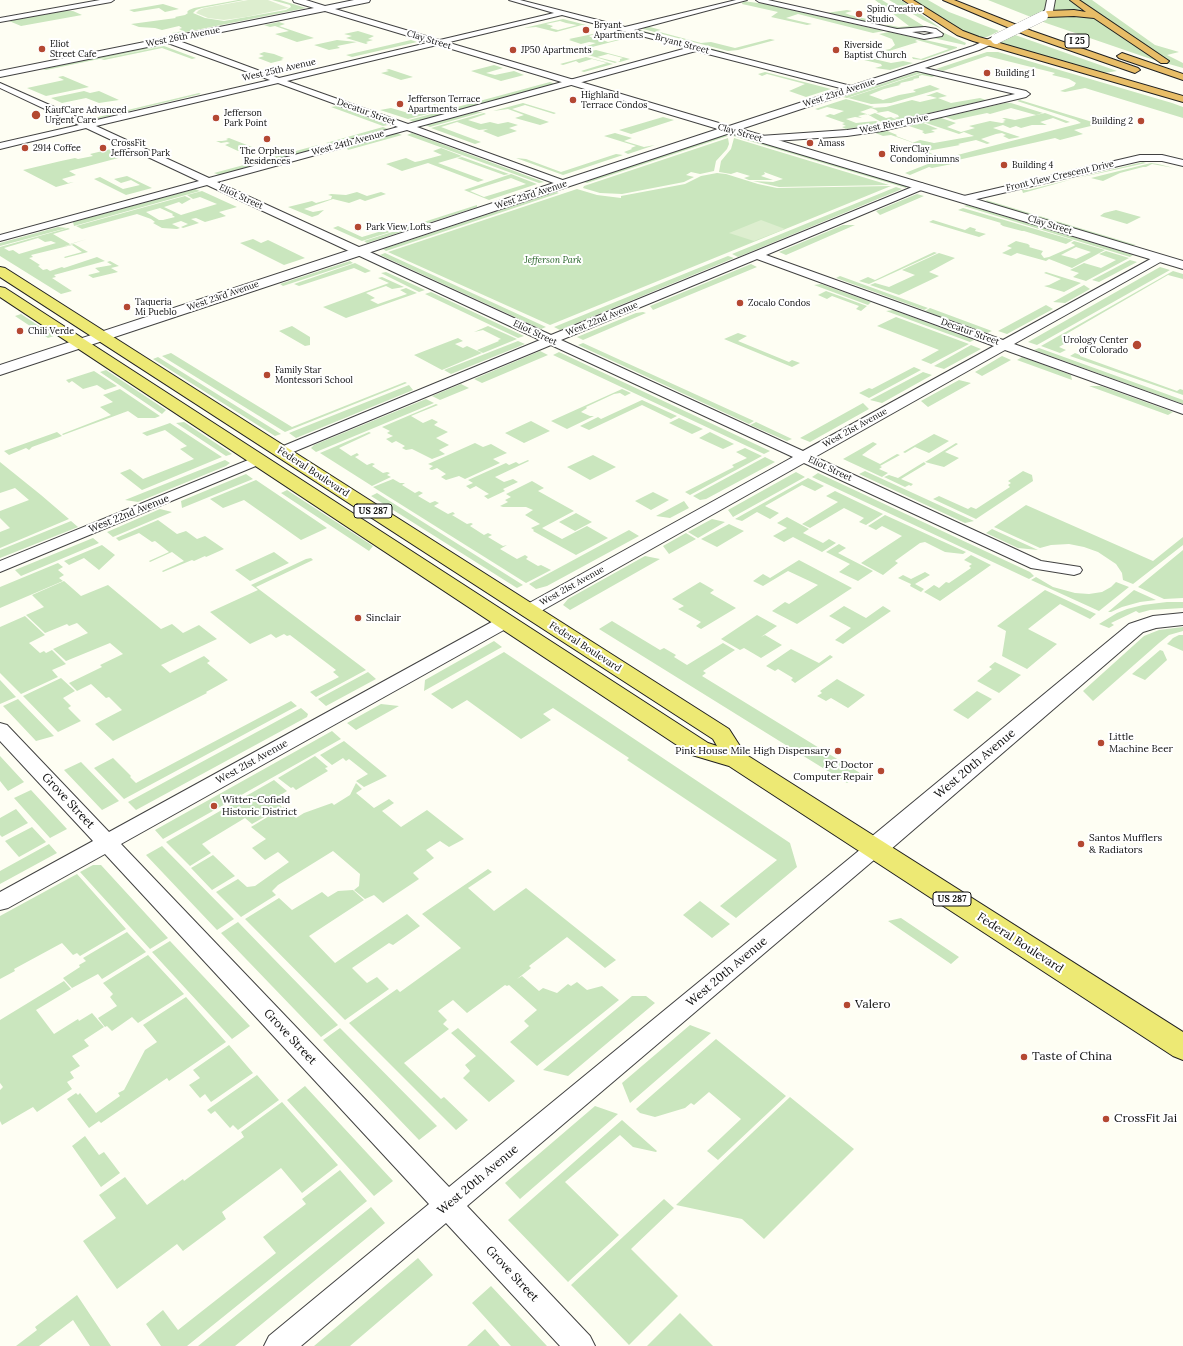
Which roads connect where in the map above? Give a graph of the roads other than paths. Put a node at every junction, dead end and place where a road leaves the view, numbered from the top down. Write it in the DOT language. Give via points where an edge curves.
graph roads {
  1 [pos="111,0"];
  2 [pos="297,0"];
  3 [pos="366,0"];
  4 [pos="512,0"];
  5 [pos="744,0"];
  6 [pos="759,0"];
  7 [pos="907,0"];
  8 [pos="947,0"];
  9 [pos="1074,0"];
  10 [pos="1049,1"];
  11 [pos="64,2"];
  12 [pos="979,2"];
  13 [pos="76,6"];
  14 [pos="325,8"];
  15 [pos="563,13"];
  16 [pos="1045,15"];
  17 [pos="1098,17"];
  18 [pos="0,20"];
  19 [pos="626,30"];
  20 [pos="896,31"];
  21 [pos="168,40"];
  22 [pos="991,41"];
  23 [pos="438,42"];
  24 [pos="697,48"];
  25 [pos="916,68"];
  26 [pos="1183,70"];
  27 [pos="0,74"];
  28 [pos="1183,77"];
  29 [pos="278,80"];
  30 [pos="571,82"];
  31 [pos="0,86"];
  32 [pos="1183,87"];
  33 [pos="852,88"];
  34 [pos="1183,99"];
  35 [pos="86,125"];
  36 [pos="408,127"];
  37 [pos="729,130"];
  38 [pos="760,139"];
  39 [pos="0,146"];
  40 [pos="1183,163"];
  41 [pos="208,182"];
  42 [pos="564,184"];
  43 [pos="922,186"];
  44 [pos="964,199"];
  45 [pos="0,238"];
  46 [pos="359,251"];
  47 [pos="757,255"];
  48 [pos="1160,258"];
  49 [pos="1183,265"];
  50 [pos="0,271"];
  51 [pos="0,292"];
  52 [pos="101,337"];
  53 [pos="552,340"];
  54 [pos="80,344"];
  55 [pos="1004,345"];
  56 [pos="0,370"];
  57 [pos="1183,410"];
  58 [pos="281,452"];
  59 [pos="804,457"];
  60 [pos="258,460"];
  61 [pos="0,567"];
  62 [pos="1074,570"];
  63 [pos="528,610"];
  64 [pos="1183,618"];
  65 [pos="505,622"];
  66 [pos="0,729"];
  67 [pos="737,760"];
  68 [pos="107,843"];
  69 [pos="874,849"];
  70 [pos="0,902"];
  71 [pos="1183,1047"];
  72 [pos="448,1206"];
  73 [pos="279,1346"];
  74 [pos="580,1346"];
  1 -- 13 [label="street"];
  2 -- 14 [label="street, Clay Street"];
  3 -- 14 [label="street, West 26th Avenue"];
  4 -- 15 [label="street, Bryant Street"];
  5 -- 19 [label="street"];
  6 -- 20 [label="street"];
  7 -- 22 [label="highway" via="960,33"];
  8 -- 32 [label="highway, I 25" via="1029,33"];
  9 -- 17 [label="highway"];
  10 -- 16 [label="street" via="1050,8"];
  11 -- 13 [label="street"];
  12 -- 28 [label="highway, I 25" via="1076,40"];
  13 -- 18 [label="street"];
  14 -- 21 [label="street, West 26th Avenue"];
  14 -- 23 [label="street, Clay Street"];
  15 -- 19 [label="street, Bryant Street"];
  15 -- 23 [label="street, West 25th Avenue"];
  16 -- 17 [label="highway" via="1074,13"];
  16 -- 22 [label="street, West 23rd Avenue, bridge"];
  17 -- 26 [label="highway" via="1155,56"];
  19 -- 24 [label="street, Bryant Street"];
  21 -- 27 [label="street, West 26th Avenue"];
  21 -- 29 [label="street, Decatur Street"];
  22 -- 25 [label="street, West 23rd Avenue"];
  22 -- 34 [label="highway"];
  23 -- 29 [label="street, West 25th Avenue"];
  23 -- 30 [label="street, Clay Street"];
  24 -- 30 [label="street, West 24th Avenue"];
  24 -- 33 [label="street, Bryant Street"];
  25 -- 33 [label="street, West 23rd Avenue"];
  25 -- 38 [label="street, West River Drive" via="1026,94 882,128"];
  29 -- 35 [label="street, West 25th Avenue"];
  29 -- 36 [label="street, Decatur Street"];
  30 -- 36 [label="street, West 24th Avenue"];
  30 -- 37 [label="street, Clay Street"];
  31 -- 35 [label="street, Eliot Street"];
  33 -- 37 [label="street, West 23rd Avenue"];
  35 -- 39 [label="street, West 25th Avenue"];
  35 -- 41 [label="street, Eliot Street"];
  36 -- 41 [label="street, West 24th Avenue"];
  36 -- 42 [label="street, Decatur Street"];
  37 -- 38 [label="street, Clay Street"];
  37 -- 42 [label="street, West 23rd Avenue"];
  38 -- 43 [label="street, Clay Street"];
  40 -- 44 [label="street, Front View Crescent Drive" via="1157,158 1133,159"];
  41 -- 45 [label="street, West 24th Avenue"];
  41 -- 46 [label="street, Eliot Street"];
  42 -- 46 [label="street, West 23rd Avenue"];
  43 -- 44 [label="street, Clay Street"];
  43 -- 47 [label="street, West 22nd Avenue"];
  44 -- 48 [label="street, Clay Street"];
  46 -- 52 [label="street, West 23rd Avenue"];
  46 -- 53 [label="street, Eliot Street"];
  47 -- 53 [label="street, West 22nd Avenue"];
  47 -- 55 [label="street, Decatur Street"];
  48 -- 49 [label="street, Clay Street"];
  48 -- 55 [label="street, West 21st Avenue"];
  50 -- 52 [label="main road, Federal Boulevard / US 287"];
  51 -- 54 [label="main road, Federal Boulevard / US 287"];
  52 -- 54 [label="street, West 23rd Avenue"];
  52 -- 58 [label="main road, Federal Boulevard / US 287"];
  53 -- 58 [label="street, West 22nd Avenue"];
  53 -- 59 [label="street, Eliot Street"];
  54 -- 56 [label="street, West 23rd Avenue"];
  54 -- 60 [label="main road, Federal Boulevard / US 287"];
  55 -- 57 [label="street, Decatur Street"];
  55 -- 59 [label="street, West 21st Avenue"];
  58 -- 63 [label="main road, Federal Boulevard / US 287"];
  59 -- 62 [label="street, Eliot Street" via="1037,565"];
  59 -- 63 [label="street, West 21st Avenue"];
  60 -- 61 [label="street, West 22nd Avenue"];
  60 -- 65 [label="main road, Federal Boulevard / US 287"];
  63 -- 67 [label="main road, Federal Boulevard / US 287" via="720,734"];
  64 -- 69 [label="street, West 20th Avenue" via="1153,622 1136,628"];
  65 -- 67 [label="main road, Federal Boulevard / US 287" via="700,748"];
  65 -- 68 [label="street, West 21st Avenue"];
  66 -- 68 [label="street, Grove Street"];
  67 -- 69 [label="main road, Federal Boulevard / US 287"];
  68 -- 70 [label="street, West 21st Avenue"];
  68 -- 72 [label="street, Grove Street"];
  69 -- 71 [label="main road, Federal Boulevard / US 287"];
  69 -- 72 [label="street, West 20th Avenue"];
  72 -- 73 [label="street, West 20th Avenue"];
  72 -- 74 [label="street, Grove Street"];
}
